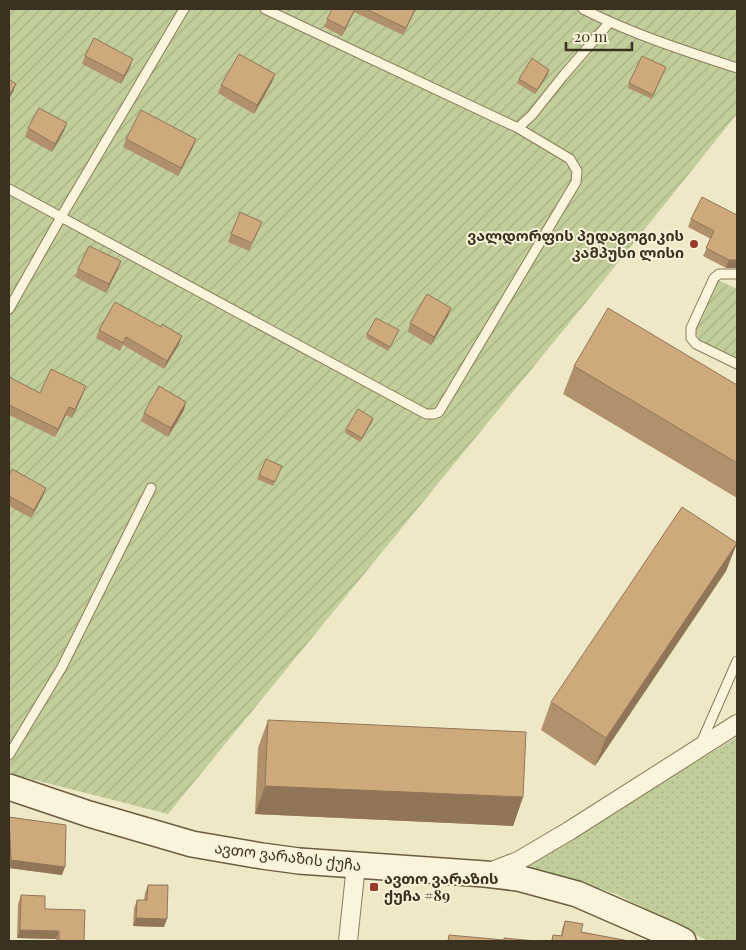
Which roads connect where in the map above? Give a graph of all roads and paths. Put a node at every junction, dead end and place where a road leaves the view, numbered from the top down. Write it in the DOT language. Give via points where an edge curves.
graph roads {
  1 [pos="184,9"];
  2 [pos="265,9"];
  3 [pos="583,9"];
  4 [pos="610,23"];
  5 [pos="737,68"];
  6 [pos="518,128"];
  7 [pos="9,189"];
  8 [pos="61,217"];
  9 [pos="737,274"];
  10 [pos="9,309"];
  11 [pos="737,364"];
  12 [pos="151,488"];
  13 [pos="737,661"];
  14 [pos="737,724"];
  15 [pos="698,749"];
  16 [pos="9,755"];
  17 [pos="9,787"];
  18 [pos="356,865"];
  19 [pos="485,874"];
  20 [pos="348,941"];
  21 [pos="683,941"];
  1 -- 8 [label="lane"];
  2 -- 6 [label="lane"];
  3 -- 4 [label="lane"];
  4 -- 5 [label="lane"];
  4 -- 6 [label="lane"];
  6 -- 8 [label="lane" via="570,159 577,171 576,182 439,412 434,414 426,414"];
  7 -- 8 [label="lane"];
  8 -- 10 [label="lane"];
  9 -- 11 [label="lane" via="719,274 714,278 691,328 691,338 696,344"];
  12 -- 16 [label="lane" via="62,667"];
  13 -- 15 [label="lane"];
  14 -- 15 [label="street"];
  15 -- 19 [label="street" via="544,846"];
  17 -- 18 [label="street, ავთო ვარაზის ქუჩა" via="192,844 262,856"];
  18 -- 19 [label="street, ავთო ვარაზის ქუჩა"];
  18 -- 20 [label="street"];
  19 -- 21 [label="street, ავთო ვარაზის ქუჩა" via="518,878 577,894"];
}
